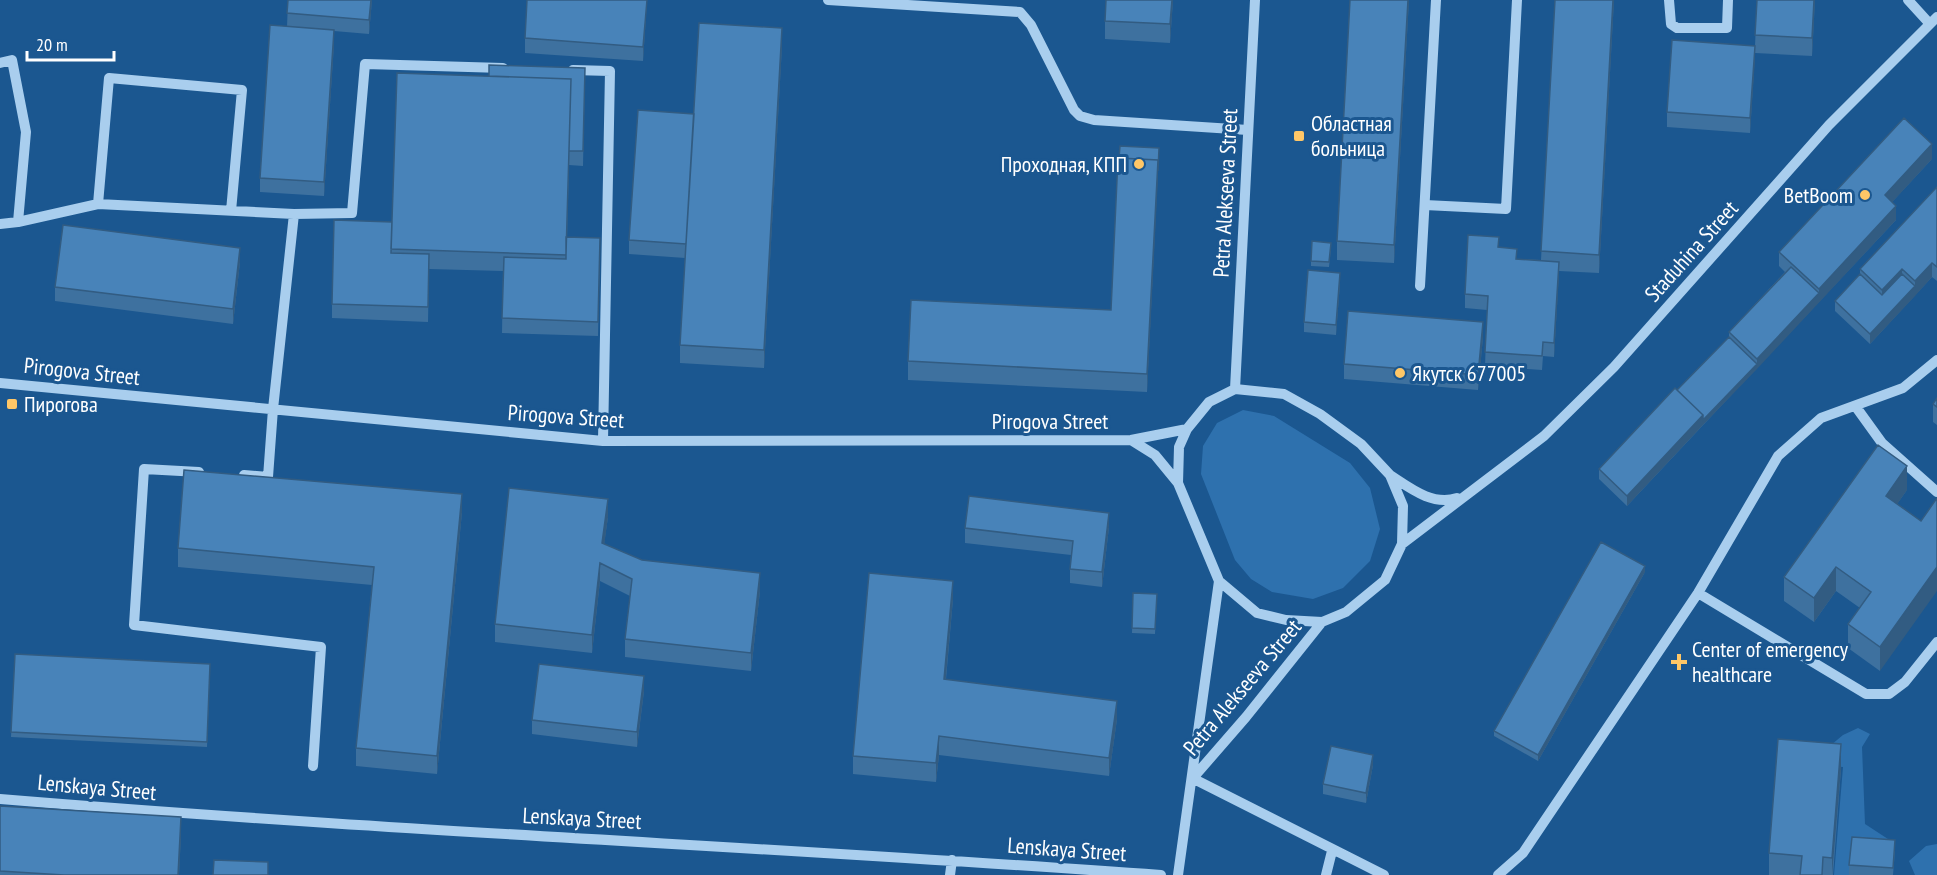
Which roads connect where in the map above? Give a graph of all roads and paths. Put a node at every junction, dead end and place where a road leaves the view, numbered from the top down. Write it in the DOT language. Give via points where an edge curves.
graph roads {
  1 [pos="828,0"];
  2 [pos="1255,0"];
  3 [pos="1436,0"];
  4 [pos="1517,0"];
  5 [pos="1669,0"];
  6 [pos="1728,0"];
  7 [pos="1908,0"];
  8 [pos="880,1"];
  9 [pos="1933,20"];
  10 [pos="0,63"];
  11 [pos="517,68"];
  12 [pos="564,70"];
  13 [pos="1248,130"];
  14 [pos="98,204"];
  15 [pos="1425,205"];
  16 [pos="231,211"];
  17 [pos="294,214"];
  18 [pos="18,222"];
  19 [pos="0,224"];
  20 [pos="1420,286"];
  21 [pos="1937,360"];
  22 [pos="0,382"];
  23 [pos="1236,388"];
  24 [pos="1856,407"];
  25 [pos="273,409"];
  26 [pos="1187,429"];
  27 [pos="1131,440"];
  28 [pos="603,441"];
  29 [pos="212,473"];
  30 [pos="234,475"];
  31 [pos="1390,475"];
  32 [pos="1178,483"];
  33 [pos="1937,492"];
  34 [pos="1462,497"];
  35 [pos="1402,544"];
  36 [pos="1219,581"];
  37 [pos="1698,593"];
  38 [pos="1322,622"];
  39 [pos="1937,642"];
  40 [pos="313,766"];
  41 [pos="1192,778"];
  42 [pos="0,799"];
  43 [pos="1332,851"];
  44 [pos="952,860"];
  45 [pos="1378,873"];
  46 [pos="950,875"];
  47 [pos="1161,875"];
  48 [pos="1178,875"];
  49 [pos="1326,875"];
  50 [pos="1498,875"];
  1 -- 8 [label="street"];
  2 -- 13 [label="street, Petra Alekseeva Street"];
  3 -- 15 [label="street"];
  4 -- 15 [label="street" via="1506,209"];
  5 -- 6 [label="street" via="1671,24 1677,28 1727,28"];
  7 -- 9 [label="street"];
  8 -- 13 [label="street" via="1020,12 1031,25 1074,111 1087,119"];
  9 -- 34 [label="street, Staduhina Street" via="1829,125 1614,367 1544,436"];
  10 -- 18 [label="street" via="12,60 26,132"];
  11 -- 17 [label="street" via="364,64 352,213"];
  12 -- 28 [label="street" via="610,71"];
  13 -- 23 [label="street, Petra Alekseeva Street"];
  14 -- 16 [label="street"];
  14 -- 16 [label="street" via="109,78 242,90"];
  14 -- 18 [label="street"];
  15 -- 20 [label="street"];
  16 -- 17 [label="street"];
  17 -- 25 [label="street"];
  18 -- 19 [label="street"];
  21 -- 24 [label="street" via="1903,388"];
  22 -- 25 [label="street, Pirogova Street"];
  23 -- 26 [label="street" via="1209,402"];
  23 -- 31 [label="street" via="1284,393 1361,444"];
  24 -- 33 [label="street" via="1882,443"];
  24 -- 37 [label="street" via="1821,418 1778,456"];
  25 -- 28 [label="street, Pirogova Street"];
  25 -- 30 [label="street" via="268,477"];
  26 -- 27 [label="street, Pirogova Street"];
  26 -- 32 [label="street" via="1179,447"];
  27 -- 28 [label="street, Pirogova Street"];
  27 -- 32 [label="street, Pirogova Street" via="1155,455"];
  29 -- 40 [label="street" via="144,469 134,625 321,647"];
  31 -- 34 [label="street" via="1429,498 1447,501"];
  31 -- 35 [label="street" via="1403,506"];
  32 -- 36 [label="street"];
  34 -- 35 [label="street, Staduhina Street"];
  35 -- 38 [label="street" via="1385,580 1353,607"];
  36 -- 38 [label="street" via="1257,612 1286,620"];
  36 -- 41 [label="street, Petra Alekseeva Street"];
  37 -- 39 [label="street" via="1866,694 1889,694 1905,682"];
  37 -- 50 [label="street" via="1523,853"];
  38 -- 41 [label="street, Petra Alekseeva Street"];
  41 -- 43 [label="street"];
  41 -- 48 [label="street, Petra Alekseeva Street"];
  42 -- 44 [label="street, Lenskaya Street"];
  43 -- 45 [label="street"];
  43 -- 49 [label="street"];
  44 -- 46 [label="street"];
  44 -- 47 [label="street, Lenskaya Street"];
}
